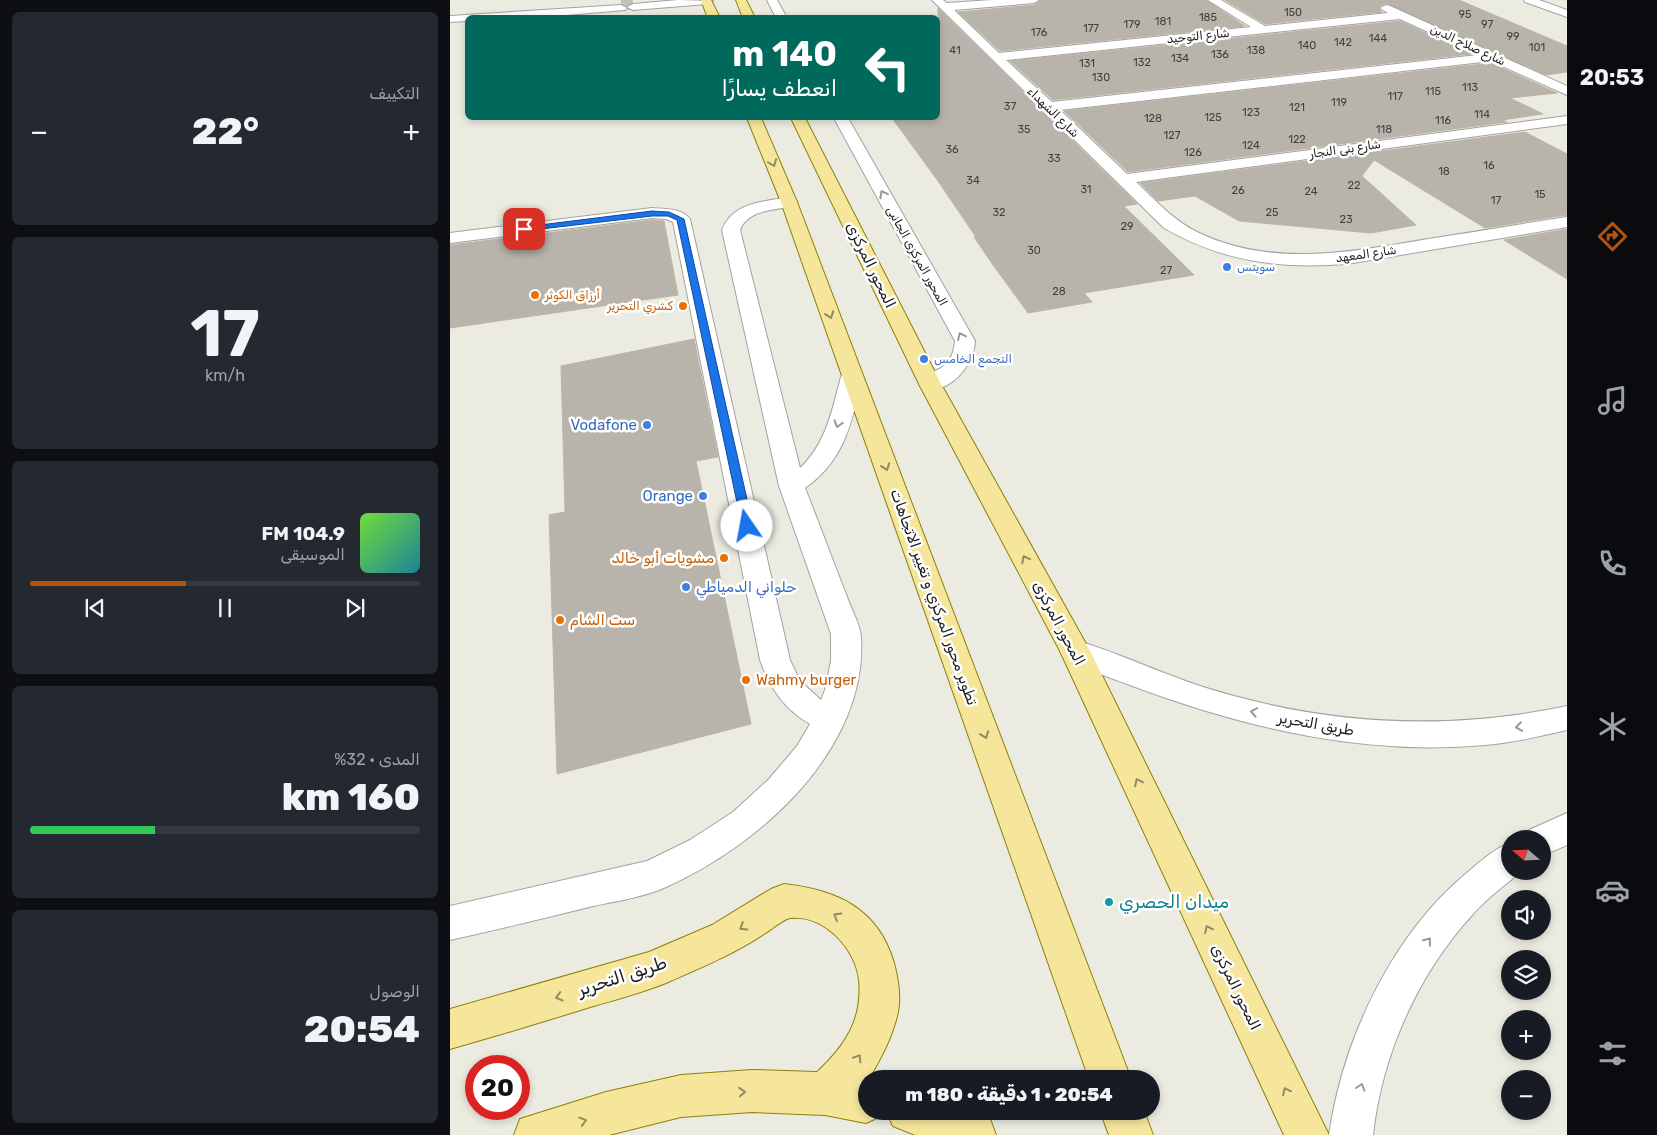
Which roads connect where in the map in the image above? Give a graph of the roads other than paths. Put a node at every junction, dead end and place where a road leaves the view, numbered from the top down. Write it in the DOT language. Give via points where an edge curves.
graph roads {
  1 [pos="707,0"];
  2 [pos="741,0"];
  3 [pos="772,0"];
  4 [pos="1034,0"];
  5 [pos="1213,0"];
  6 [pos="671,1"];
  7 [pos="1567,1"];
  8 [pos="1534,2"];
  9 [pos="1375,3"];
  10 [pos="941,4"];
  11 [pos="1567,14"];
  12 [pos="510,15"];
  13 [pos="676,15"];
  14 [pos="713,15"];
  15 [pos="748,15"];
  16 [pos="780,15"];
  17 [pos="1401,15"];
  18 [pos="465,18"];
  19 [pos="450,20"];
  20 [pos="1263,29"];
  21 [pos="1493,56"];
  22 [pos="996,57"];
  23 [pos="1567,91"];
  24 [pos="1048,107"];
  25 [pos="755,120"];
  26 [pos="799,120"];
  27 [pos="842,120"];
  28 [pos="1567,120"];
  29 [pos="1122,179"];
  30 [pos="789,202"];
  31 [pos="1567,222"];
  32 [pos="1170,224"];
  33 [pos="450,238"];
  34 [pos="852,378"];
  35 [pos="930,384"];
  36 [pos="792,486"];
  37 [pos="1074,651"];
  38 [pos="1567,718"];
  39 [pos="829,720"];
  40 [pos="1567,828"];
  41 [pos="1551,836"];
  42 [pos="1501,867"];
  43 [pos="450,924"];
  44 [pos="450,1028"];
  45 [pos="1107,1070"];
  46 [pos="825,1094"];
  47 [pos="858,1100"];
  48 [pos="936,1120"];
  49 [pos="1125,1120"];
  50 [pos="536,1135"];
  51 [pos="974,1135"];
  52 [pos="1131,1135"];
  53 [pos="1307,1135"];
  54 [pos="1351,1135"];
  1 -- 6 [label="street"];
  1 -- 14 [label="main road"];
  2 -- 15 [label="main road"];
  3 -- 16 [label="street"];
  4 -- 10 [label="street"];
  5 -- 20 [label="street"];
  6 -- 12 [label="street"];
  6 -- 13 [label="street"];
  7 -- 8 [label="street"];
  8 -- 11 [label="street"];
  9 -- 17 [label="street, شارع صلاح الدين"];
  10 -- 22 [label="street, شارع الشهداء"];
  17 -- 20 [label="street, شارع التوحيد"];
  17 -- 21 [label="street, شارع صلاح الدين"];
  18 -- 19 [label="street"];
  20 -- 22 [label="street, شارع التوحيد"];
  21 -- 23 [label="street, شارع صلاح الدين"];
  21 -- 24 [label="street"];
  22 -- 24 [label="street, شارع الشهداء"];
  24 -- 29 [label="street, شارع الشهداء"];
  25 -- 30 [label="main road, تطوير محور المركزي و تغيير الاتجاهات, one-way"];
  26 -- 35 [label="main road, المحور المركزى"];
  35 -- 27 [label="street, المحور المركزى الجانبى, one-way" via="948,375 959,364 965,352 965,341"];
  28 -- 29 [label="street, شارع بنى النجار"];
  29 -- 32 [label="street, شارع الشهداء"];
  30 -- 34 [label="main road, تطوير محور المركزي و تغيير الاتجاهات, one-way"];
  30 -- 36 [label="street" via="745,212 736,218 731,230"];
  31 -- 32 [label="street, شارع المعهد" via="1315,261 1246,256 1215,248 1189,237"];
  33 -- 39 [label="street" via="652,213 681,219 775,660 792,695"];
  34 -- 36 [label="street, one-way" via="829,452 815,470"];
  34 -- 45 [label="main road, تطوير محور المركزي و تغيير الاتجاهات, one-way"];
  37 -- 35 [label="main road, المحور المركزى, one-way"];
  36 -- 39 [label="street" via="846,634 841,690"];
  38 -- 37 [label="street, طريق التحرير, one-way" via="1457,736 1348,731 1242,710 1146,680"];
  53 -- 37 [label="main road, المحور المركزى, one-way"];
  39 -- 43 [label="street" via="810,755 781,789 745,822 703,851 653,876"];
  40 -- 41 [label="street"];
  54 -- 42 [label="street, one-way" via="1355,1104 1382,1022 1417,955 1460,901"];
  46 -- 44 [label="main road, طريق التحرير, one-way" via="851,1069 868,1041 878,1011 880,980 872,954 858,931 838,915 813,904 784,901 726,938 651,970"];
  46 -- 47 [label="main road"];
  50 -- 46 [label="main road, one-way" via="681,1096 752,1091"];
  48 -- 51 [label="main road"];
  49 -- 52 [label="main road"];
}
